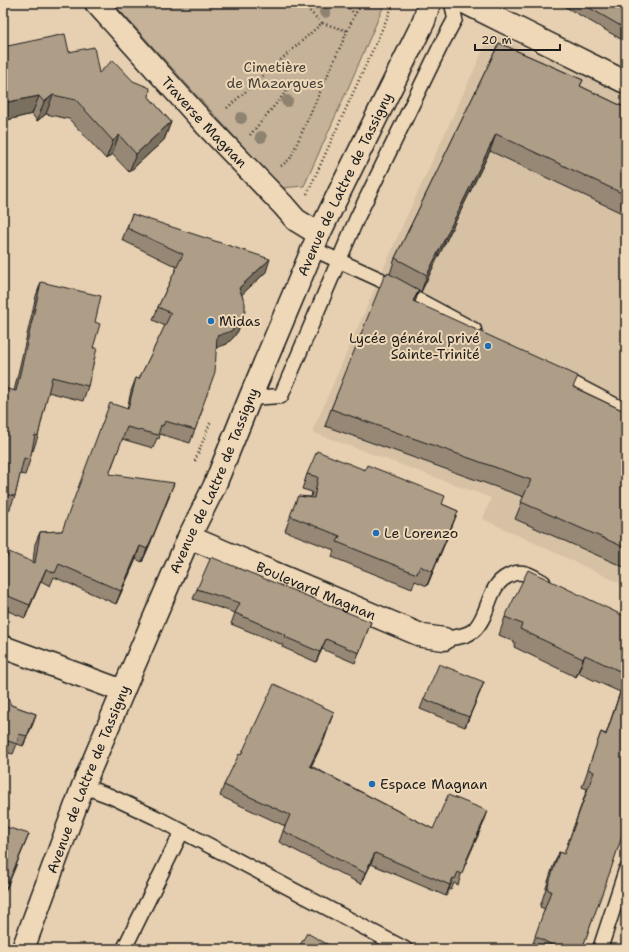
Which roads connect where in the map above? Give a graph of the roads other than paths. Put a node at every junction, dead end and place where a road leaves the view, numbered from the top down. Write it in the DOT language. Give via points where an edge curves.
graph roads {
  1 [pos="96,3"];
  2 [pos="442,3"];
  3 [pos="452,3"];
  4 [pos="466,3"];
  5 [pos="426,12"];
  6 [pos="623,81"];
  7 [pos="316,242"];
  8 [pos="338,261"];
  9 [pos="489,338"];
  10 [pos="550,371"];
  11 [pos="250,398"];
  12 [pos="626,411"];
  13 [pos="189,537"];
  14 [pos="551,586"];
  15 [pos="444,639"];
  16 [pos="3,647"];
  17 [pos="123,691"];
  18 [pos="83,786"];
  19 [pos="182,831"];
  20 [pos="626,870"];
  21 [pos="23,949"];
  22 [pos="124,949"];
  23 [pos="405,949"];
  24 [pos="600,949"];
  1 -- 7 [label="main road, Traverse Magnan" via="205,124 237,143 283,205"];
  2 -- 5 [label="main road, Avenue de Lattre de Tassigny"];
  3 -- 8 [label="lane" via="455,19 395,138"];
  4 -- 6 [label="main road"];
  5 -- 7 [label="main road, Avenue de Lattre de Tassigny"];
  7 -- 8 [label="lane"];
  7 -- 11 [label="main road, Avenue de Lattre de Tassigny"];
  8 -- 9 [label="lane" via="379,279"];
  8 -- 11 [label="lane" via="281,396"];
  10 -- 12 [label="lane"];
  11 -- 13 [label="main road, Avenue de Lattre de Tassigny" via="214,487"];
  13 -- 15 [label="main road, Boulevard Magnan" via="423,636"];
  13 -- 17 [label="main road, Avenue de Lattre de Tassigny"];
  14 -- 15 [label="lane" via="524,573 515,572 504,578 494,589 481,621 473,631"];
  16 -- 17 [label="main road"];
  17 -- 18 [label="main road, Avenue de Lattre de Tassigny"];
  18 -- 19 [label="lane" via="110,796"];
  18 -- 21 [label="main road, Avenue de Lattre de Tassigny"];
  19 -- 22 [label="lane"];
  19 -- 23 [label="lane"];
  20 -- 24 [label="lane"];
}
